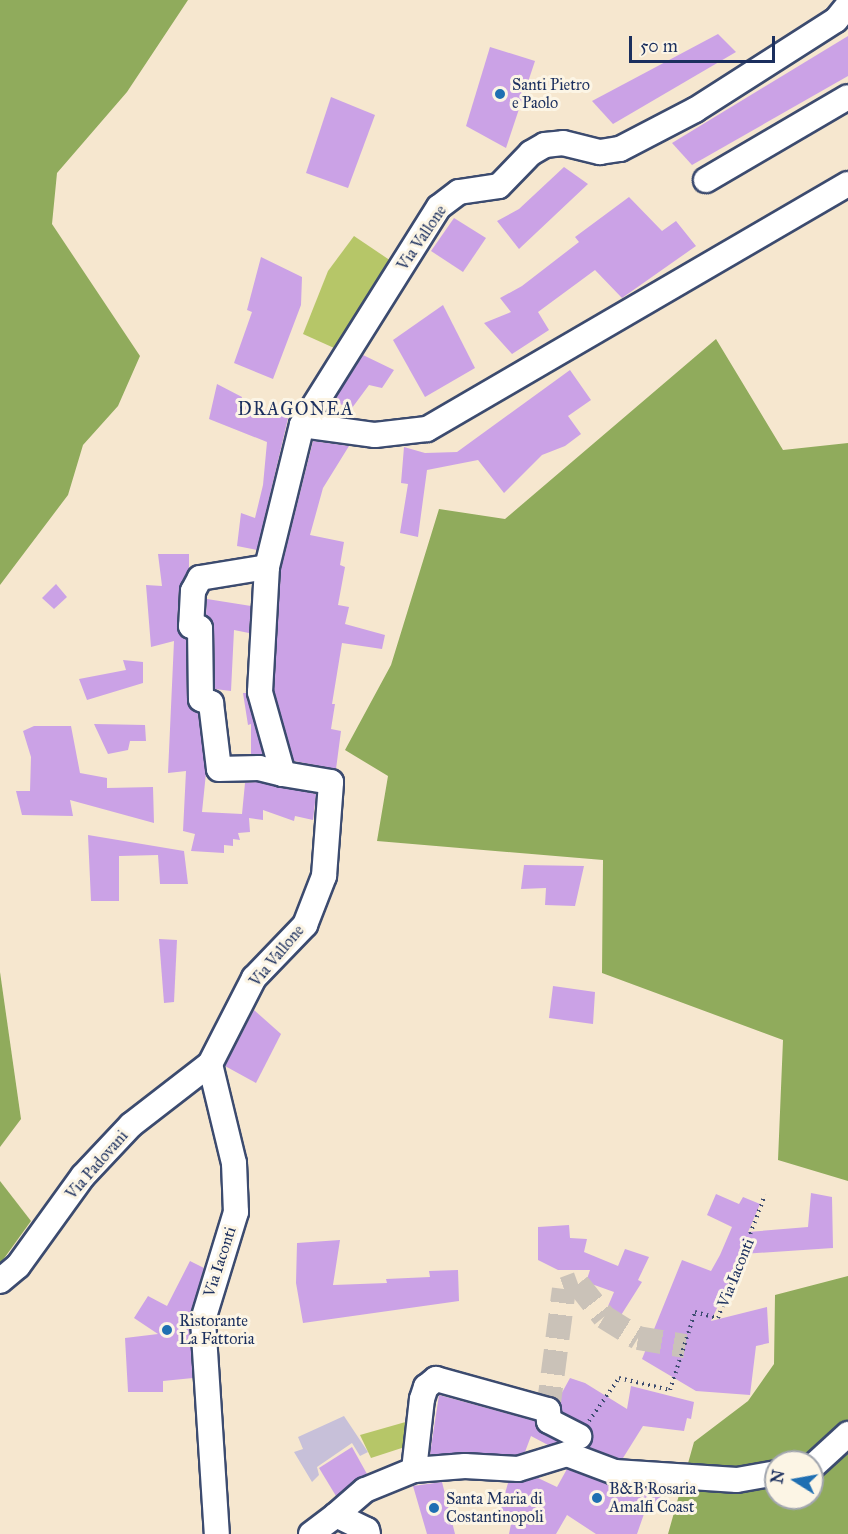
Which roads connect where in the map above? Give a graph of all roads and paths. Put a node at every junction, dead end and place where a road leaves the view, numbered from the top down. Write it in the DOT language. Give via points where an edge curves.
graph roads {
  1 [pos="848,5"];
  2 [pos="848,97"];
  3 [pos="706,180"];
  4 [pos="848,184"];
  5 [pos="302,425"];
  6 [pos="267,567"];
  7 [pos="283,774"];
  8 [pos="210,1064"];
  9 [pos="765,1195"];
  10 [pos="0,1281"];
  11 [pos="848,1434"];
  12 [pos="579,1436"];
  13 [pos="824,1456"];
  14 [pos="414,1470"];
  15 [pos="764,1475"];
  16 [pos="336,1515"];
  17 [pos="217,1534"];
  18 [pos="311,1534"];
  19 [pos="368,1534"];
  1 -- 5 [label="street, Via Vallone" via="836,20 695,110 620,149 600,152 563,143 545,145 531,153 499,186 459,192 439,207"];
  2 -- 3 [label="street"];
  4 -- 5 [label="street" via="427,429 375,435"];
  5 -- 6 [label="street, Via Vallone"];
  6 -- 7 [label="street, Via Vallone" via="260,692"];
  6 -- 7 [label="street, Via Vallone" via="200,578 193,591 191,626 200,628 201,699 211,703 219,769 259,768"];
  7 -- 8 [label="street, Via Vallone" via="331,783 324,876 304,925 254,978"];
  8 -- 10 [label="street, Via Padovani" via="131,1125 83,1176 18,1266"];
  8 -- 17 [label="street, Via Iaconti" via="234,1163 236,1212 202,1320"];
  9 -- 12 [label="path, Via Iaconti" via="718,1318 695,1312 670,1390 619,1378"];
  11 -- 13 [label="street"];
  12 -- 14 [label="street" via="549,1421 548,1410 436,1379 426,1387 422,1399"];
  14 -- 15 [label="street" via="465,1466 518,1469 567,1454 626,1473 737,1480"];
  14 -- 16 [label="street" via="365,1490"];
  16 -- 18 [label="street"];
  16 -- 19 [label="street"];
}
